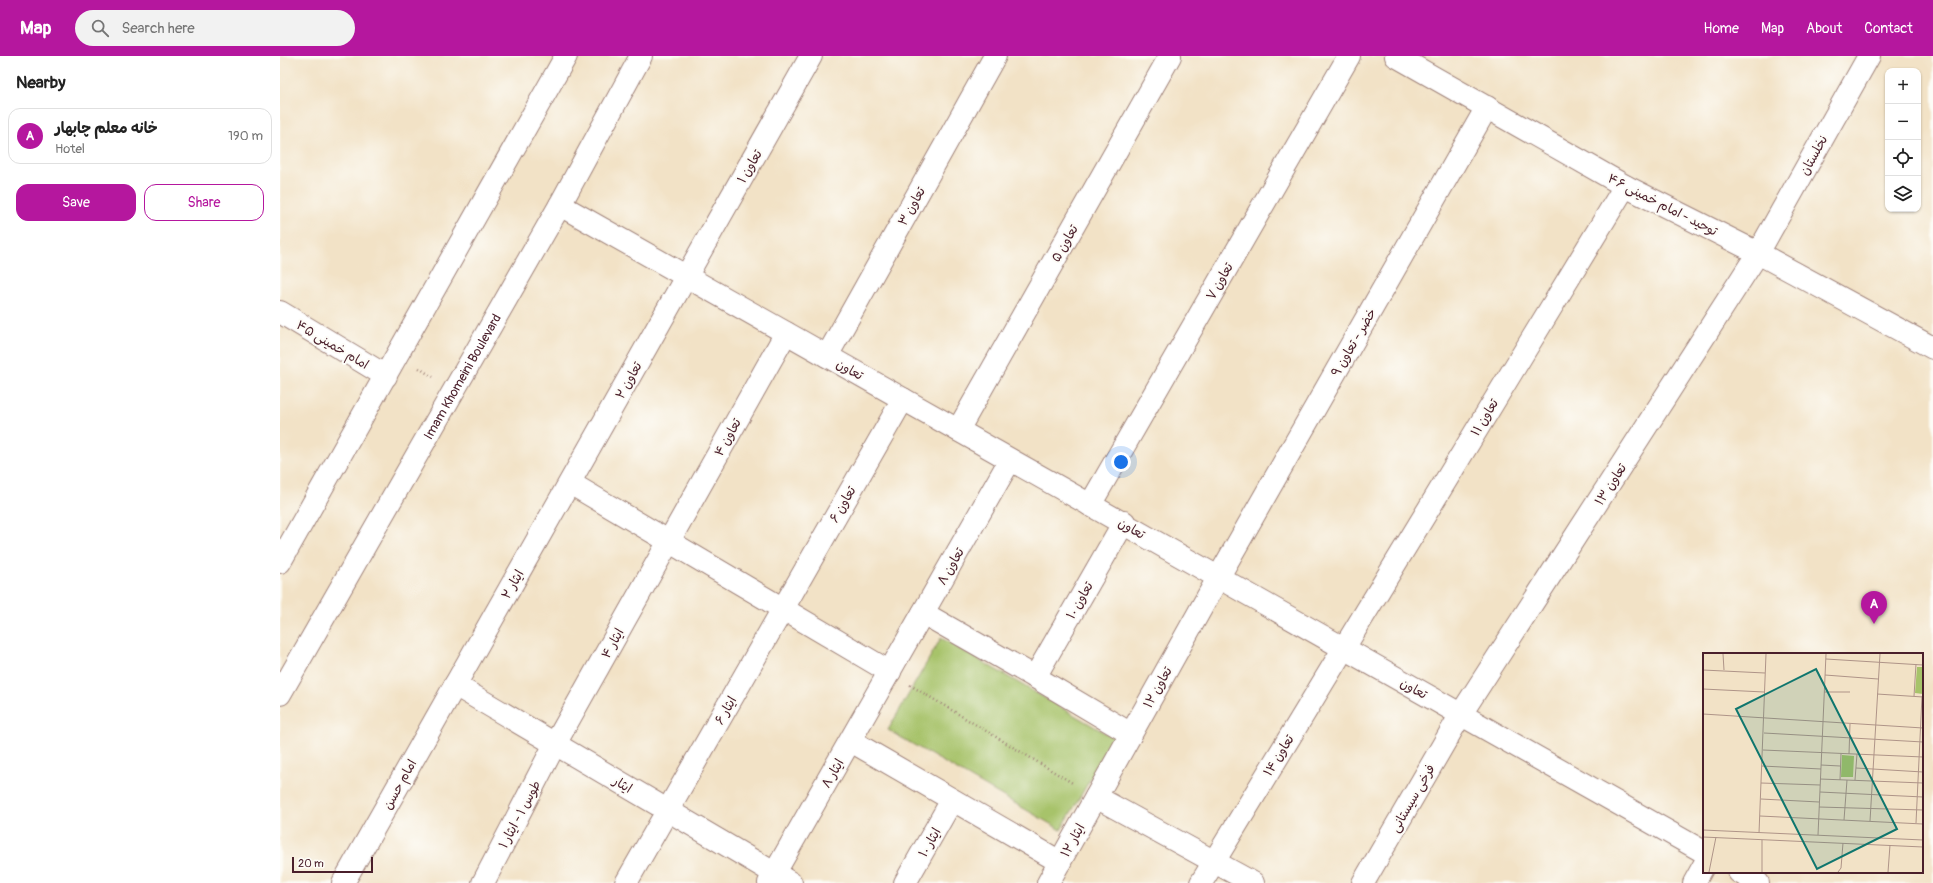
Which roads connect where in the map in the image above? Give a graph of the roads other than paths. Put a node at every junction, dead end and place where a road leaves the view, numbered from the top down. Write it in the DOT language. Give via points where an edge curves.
graph roads {
  1 [pos="566,56"];
  2 [pos="641,56"];
  3 [pos="811,56"];
  4 [pos="996,56"];
  5 [pos="1170,56"];
  6 [pos="1349,56"];
  7 [pos="1396,56"];
  8 [pos="1869,56"];
  9 [pos="1487,107"];
  10 [pos="1625,186"];
  11 [pos="560,205"];
  12 [pos="1758,253"];
  13 [pos="686,277"];
  14 [pos="280,312"];
  15 [pos="786,333"];
  16 [pos="1933,348"];
  17 [pos="827,356"];
  18 [pos="386,376"];
  19 [pos="902,399"];
  20 [pos="958,430"];
  21 [pos="1010,460"];
  22 [pos="570,483"];
  23 [pos="1090,505"];
  24 [pos="1124,522"];
  25 [pos="669,542"];
  26 [pos="280,562"];
  27 [pos="1218,578"];
  28 [pos="782,609"];
  29 [pos="923,613"];
  30 [pos="1344,648"];
  31 [pos="890,672"];
  32 [pos="1035,676"];
  33 [pos="455,685"];
  34 [pos="280,694"];
  35 [pos="1461,714"];
  36 [pos="1131,734"];
  37 [pos="851,741"];
  38 [pos="555,744"];
  39 [pos="1096,797"];
  40 [pos="952,800"];
  41 [pos="668,811"];
  42 [pos="1703,851"];
  43 [pos="1213,861"];
  44 [pos="1060,862"];
  45 [pos="1703,867"];
  46 [pos="1741,873"];
  47 [pos="778,880"];
  48 [pos="343,883"];
  49 [pos="483,883"];
  50 [pos="626,883"];
  51 [pos="906,883"];
  52 [pos="1048,883"];
  53 [pos="1201,883"];
  54 [pos="1253,883"];
  55 [pos="1363,883"];
  56 [pos="1694,883"];
  57 [pos="1758,883"];
  1 -- 18 [label="street"];
  2 -- 11 [label="street, Imam Khomeini Boulevard"];
  3 -- 13 [label="street, تعاون ۱"];
  4 -- 17 [label="street, تعاون ۳"];
  5 -- 20 [label="street, تعاون ۵"];
  6 -- 23 [label="street, تعاون ۷"];
  7 -- 9 [label="street, توحید - امام خمینی ۴۶"];
  8 -- 12 [label="street, نخلستان"];
  9 -- 10 [label="street, توحید - امام خمینی ۴۶"];
  9 -- 27 [label="street, خضر - تعاون ۹"];
  10 -- 12 [label="street, توحید - امام خمینی ۴۶"];
  10 -- 30 [label="street, تعاون ۱۱"];
  11 -- 13 [label="street, تعاون"];
  11 -- 34 [label="street, Imam Khomeini Boulevard"];
  12 -- 16 [label="street, توحید - امام خمینی ۴۶"];
  12 -- 35 [label="street, تعاون ۱۳"];
  13 -- 15 [label="street, تعاون"];
  13 -- 22 [label="street, تعاون ۲"];
  14 -- 18 [label="street, امام خمینی ۴۵"];
  15 -- 17 [label="street, تعاون"];
  15 -- 25 [label="street, تعاون ۴"];
  17 -- 19 [label="street, تعاون"];
  18 -- 26 [label="street"];
  19 -- 20 [label="street, تعاون"];
  19 -- 28 [label="street, تعاون ۶"];
  20 -- 21 [label="street, تعاون"];
  21 -- 23 [label="street, تعاون"];
  21 -- 29 [label="street, تعاون ۸"];
  22 -- 25 [label="street"];
  22 -- 33 [label="street, ایثار ۲"];
  23 -- 24 [label="street, تعاون"];
  24 -- 27 [label="street, تعاون"];
  24 -- 32 [label="street, تعاون ۱۰"];
  25 -- 28 [label="street"];
  25 -- 38 [label="street, ایثار ۴"];
  27 -- 30 [label="street, تعاون"];
  27 -- 36 [label="street, تعاون ۱۲"];
  28 -- 31 [label="street"];
  28 -- 41 [label="street, ایثار ۶"];
  29 -- 31 [label="street, تعاون ۸"];
  29 -- 32 [label="street"];
  30 -- 35 [label="street, تعاون"];
  30 -- 43 [label="street, تعاون ۱۴"];
  31 -- 37 [label="street, ایثار ۸"];
  32 -- 36 [label="street"];
  33 -- 38 [label="street, ایثار"];
  33 -- 48 [label="street, امام حسن"];
  35 -- 42 [label="street, تعاون"];
  35 -- 55 [label="street, فرخی سیستانی"];
  36 -- 39 [label="street, تعاون ۱۲"];
  37 -- 40 [label="street"];
  37 -- 47 [label="street, ایثار ۸"];
  38 -- 41 [label="street, ایثار"];
  38 -- 49 [label="street, طوس ۱ - ایثار ۱"];
  39 -- 43 [label="street"];
  39 -- 44 [label="street, ایثار ۱۲"];
  40 -- 44 [label="street"];
  40 -- 51 [label="street, ایثار ۱۰"];
  41 -- 47 [label="street, ایثار"];
  41 -- 50 [label="street, ایثار ۶"];
  43 -- 53 [label="street, تعاون ۱۴"];
  43 -- 54 [label="street"];
  44 -- 52 [label="street, ایثار ۱۲"];
  45 -- 56 [label="street"];
  46 -- 57 [label="street"];
}
